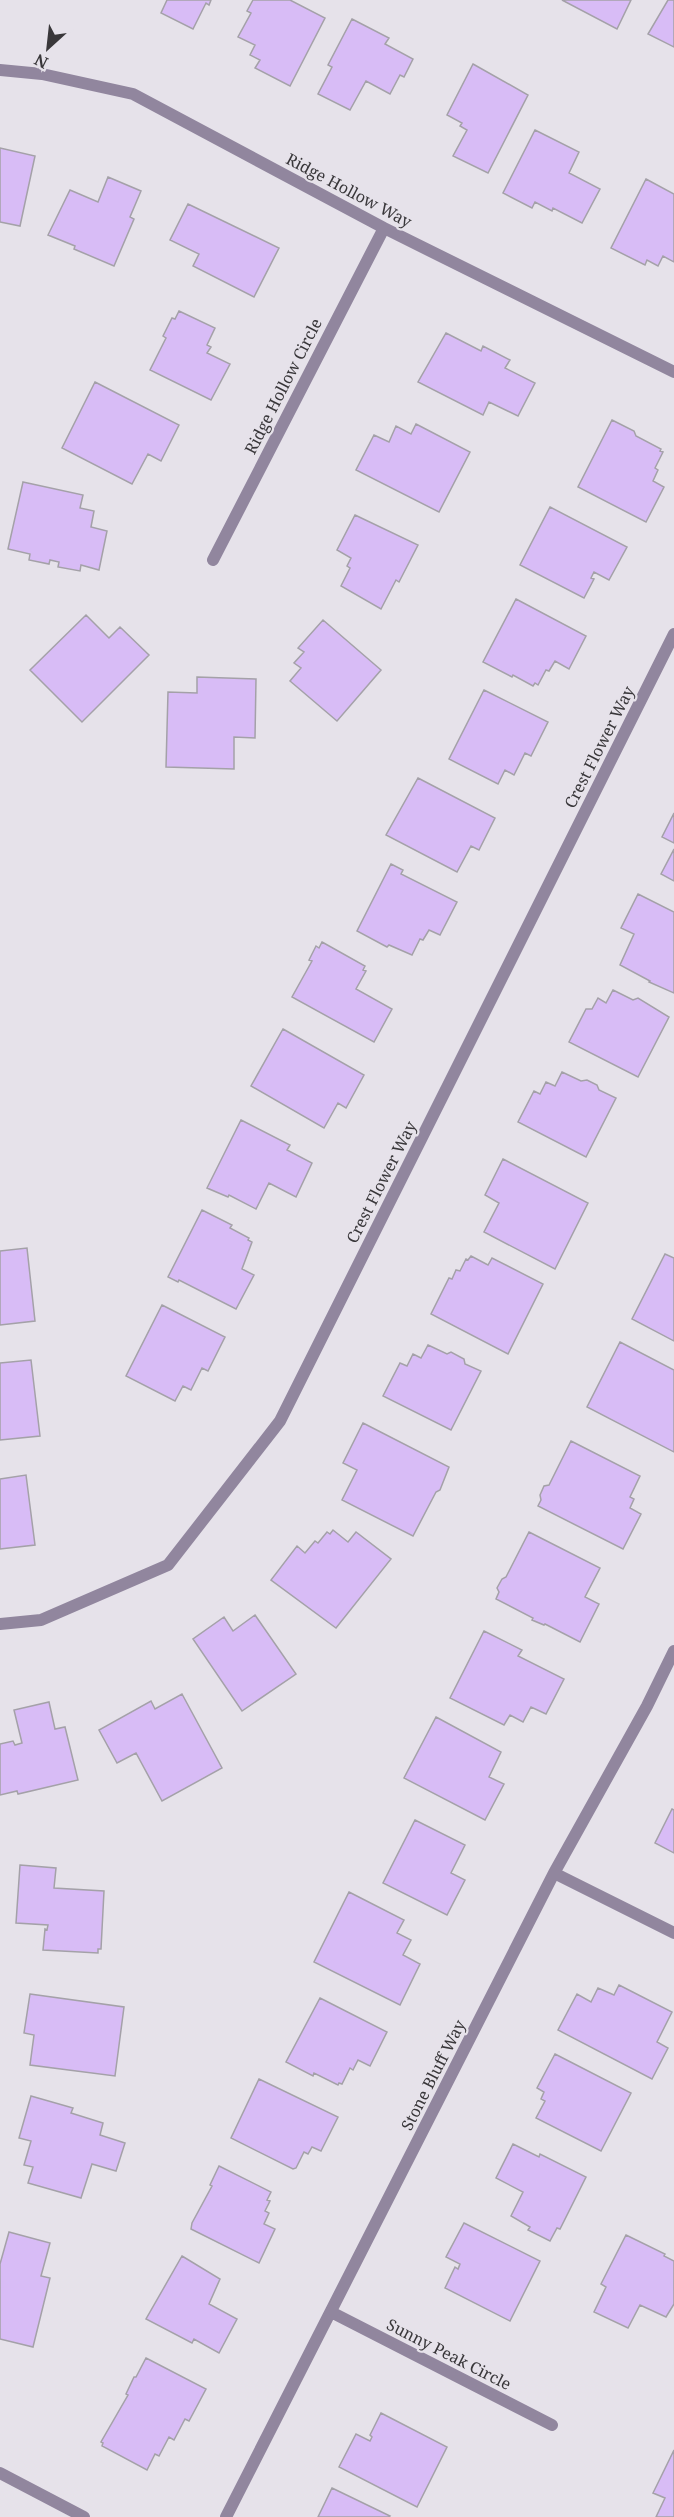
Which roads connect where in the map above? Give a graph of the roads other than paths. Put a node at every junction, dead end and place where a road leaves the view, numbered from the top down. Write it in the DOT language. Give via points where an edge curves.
graph roads {
  1 [pos="0,69"];
  2 [pos="384,228"];
  3 [pos="674,372"];
  4 [pos="213,560"];
  5 [pos="674,634"];
  6 [pos="0,1624"];
  7 [pos="674,1651"];
  8 [pos="554,1873"];
  9 [pos="674,1934"];
  10 [pos="331,2312"];
  11 [pos="552,2425"];
  12 [pos="0,2473"];
  13 [pos="84,2517"];
  14 [pos="226,2517"];
  1 -- 2 [label="street, Ridge Hollow Way" via="133,94"];
  2 -- 3 [label="street, Ridge Hollow Way"];
  2 -- 4 [label="street, Ridge Hollow Circle"];
  5 -- 6 [label="street, Crest Flower Way" via="280,1421 168,1565 41,1620"];
  7 -- 8 [label="street, Stone Bluff Way"];
  8 -- 9 [label="street"];
  8 -- 10 [label="street, Stone Bluff Way"];
  10 -- 11 [label="street, Sunny Peak Circle"];
  10 -- 14 [label="street, Stone Bluff Way"];
  12 -- 13 [label="street"];
}
